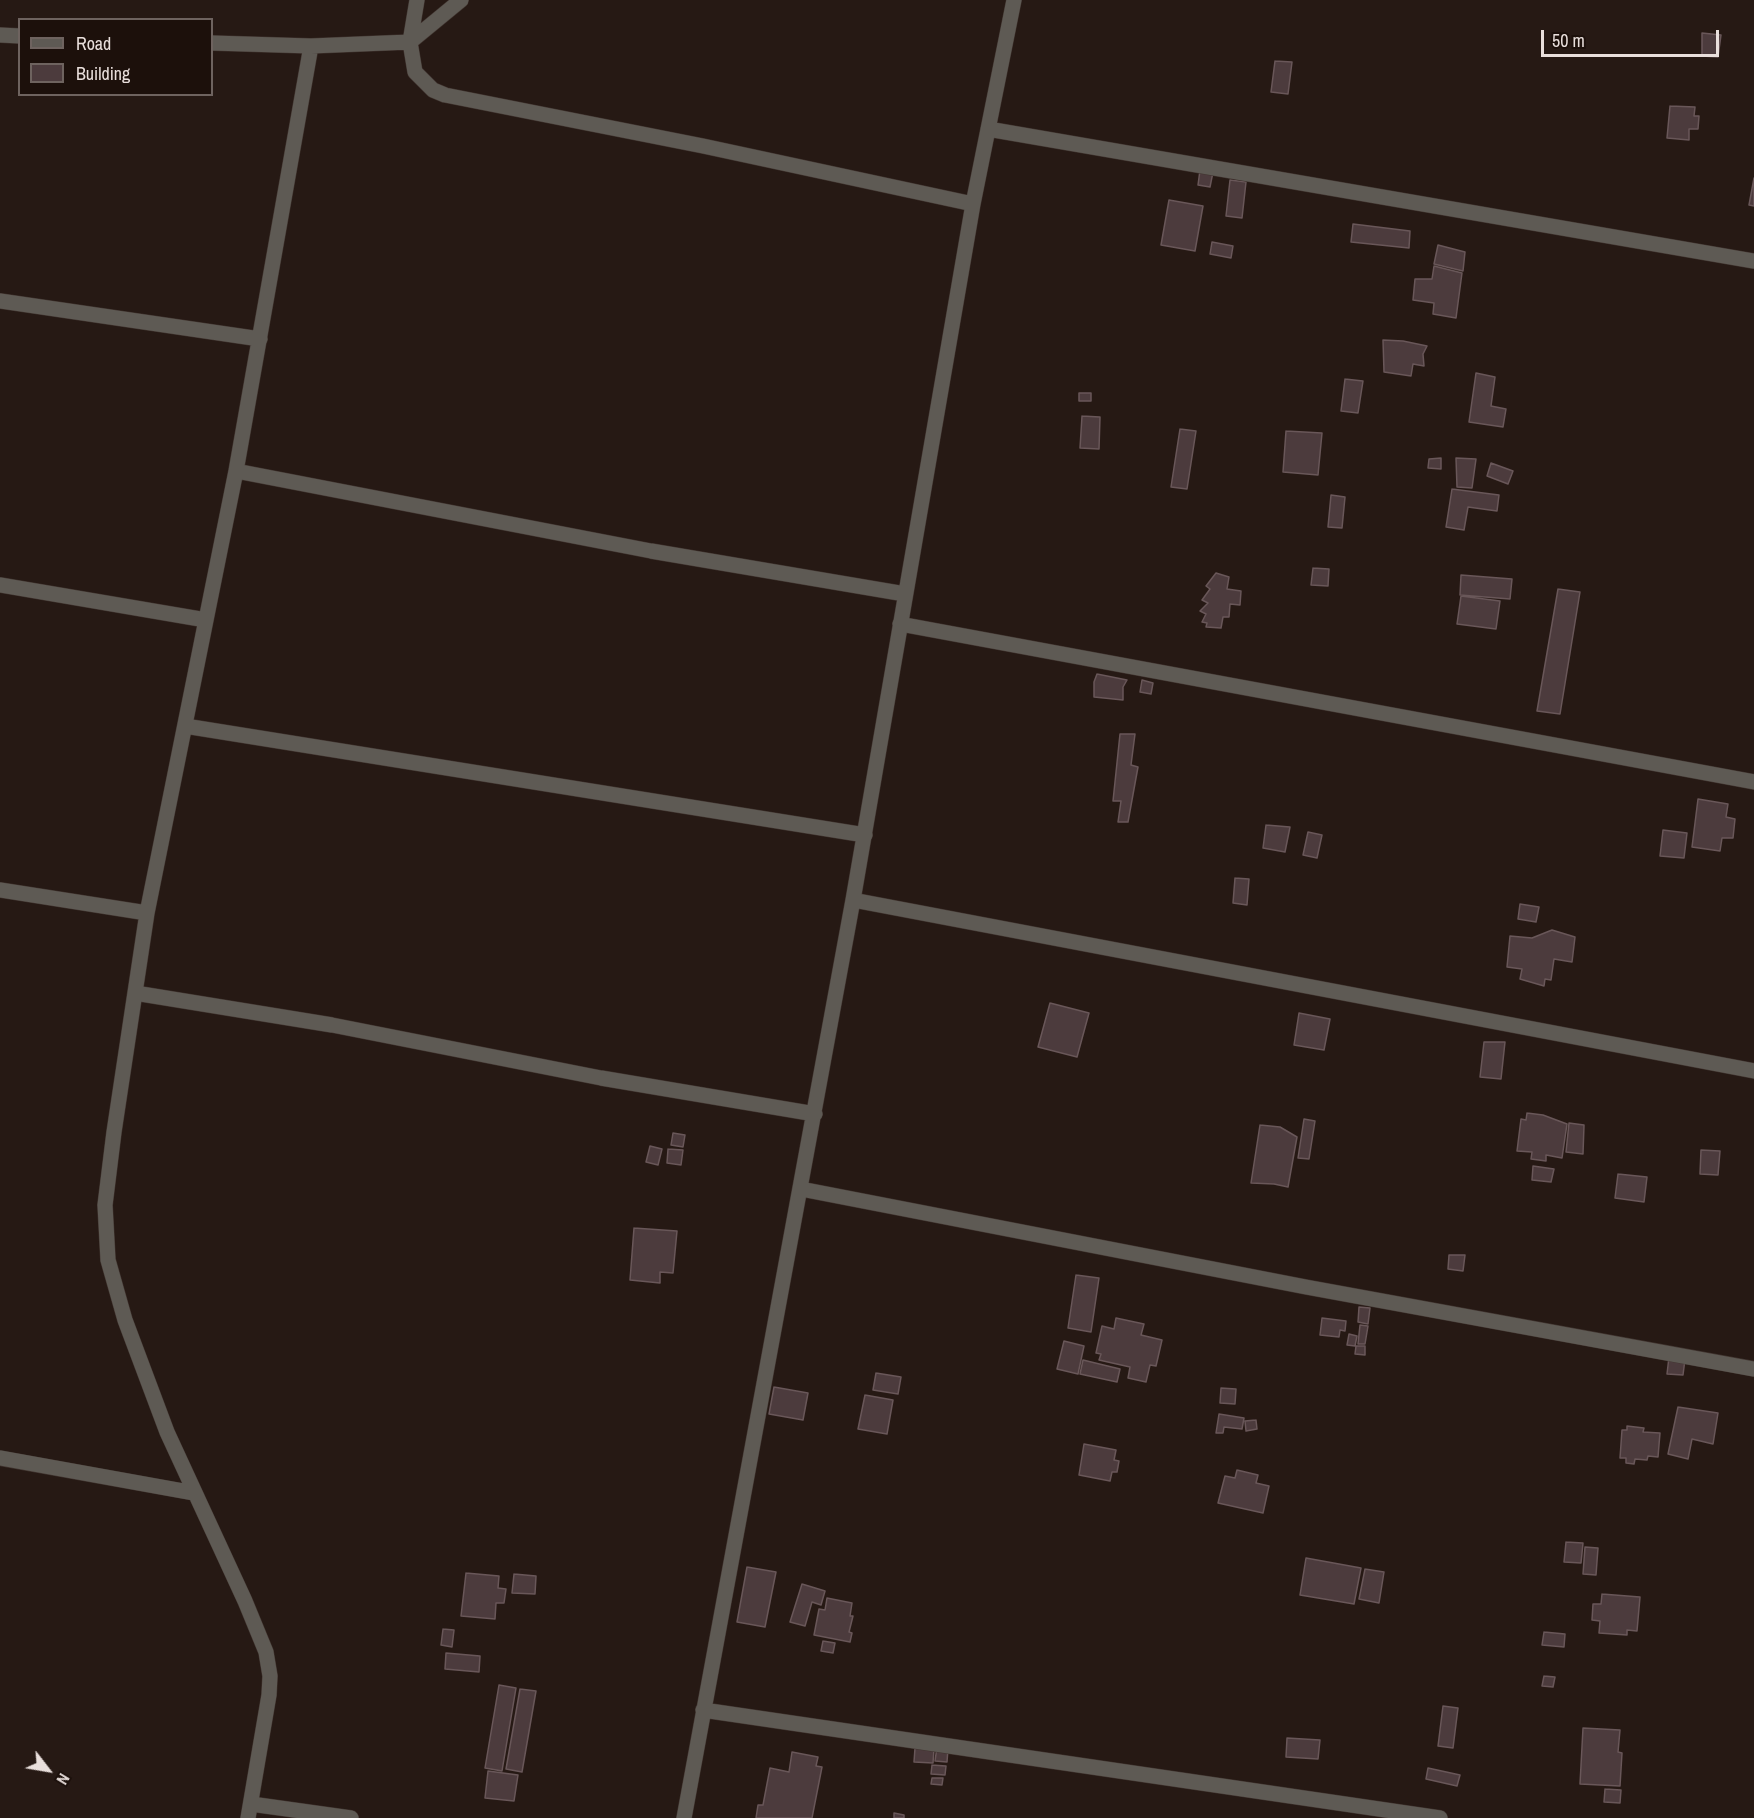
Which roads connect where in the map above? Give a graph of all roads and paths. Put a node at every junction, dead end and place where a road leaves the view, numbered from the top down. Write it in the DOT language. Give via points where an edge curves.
graph roads {
  1 [pos="417,0"];
  2 [pos="461,0"];
  3 [pos="1014,0"];
  4 [pos="0,35"];
  5 [pos="18,36"];
  6 [pos="213,42"];
  7 [pos="410,42"];
  8 [pos="311,46"];
  9 [pos="988,129"];
  10 [pos="973,204"];
  11 [pos="1754,261"];
  12 [pos="0,301"];
  13 [pos="260,339"];
  14 [pos="236,471"];
  15 [pos="0,585"];
  16 [pos="905,594"];
  17 [pos="206,621"];
  18 [pos="900,624"];
  19 [pos="185,726"];
  20 [pos="1754,782"];
  21 [pos="865,835"];
  22 [pos="0,890"];
  23 [pos="853,900"];
  24 [pos="147,913"];
  25 [pos="135,993"];
  26 [pos="1754,1071"];
  27 [pos="814,1114"];
  28 [pos="801,1189"];
  29 [pos="1754,1369"];
  30 [pos="0,1458"];
  31 [pos="194,1493"];
  32 [pos="703,1710"];
  33 [pos="249,1811"];
  34 [pos="351,1818"];
  35 [pos="684,1818"];
  36 [pos="1440,1818"];
  1 -- 7 [label="street"];
  2 -- 7 [label="street"];
  3 -- 9 [label="street"];
  4 -- 5 [label="street"];
  6 -- 8 [label="street"];
  7 -- 8 [label="street"];
  7 -- 10 [label="street" via="415,72 433,90 445,95"];
  8 -- 13 [label="street"];
  9 -- 10 [label="street"];
  9 -- 11 [label="street"];
  10 -- 16 [label="street"];
  12 -- 13 [label="street"];
  13 -- 14 [label="street"];
  14 -- 16 [label="street" via="629,547"];
  14 -- 17 [label="street"];
  15 -- 17 [label="street"];
  16 -- 18 [label="street"];
  17 -- 19 [label="street"];
  18 -- 20 [label="street"];
  18 -- 21 [label="street"];
  19 -- 21 [label="street"];
  19 -- 24 [label="street"];
  21 -- 23 [label="street"];
  22 -- 24 [label="street"];
  23 -- 26 [label="street"];
  23 -- 27 [label="street"];
  24 -- 25 [label="street"];
  25 -- 27 [label="street" via="332,1025 602,1078"];
  25 -- 31 [label="street" via="105,1205 108,1260 124,1320"];
  27 -- 28 [label="street"];
  28 -- 29 [label="street"];
  28 -- 32 [label="street"];
  30 -- 31 [label="street"];
  31 -- 33 [label="street" via="266,1652 269,1695"];
  32 -- 35 [label="street"];
  32 -- 36 [label="street"];
  33 -- 34 [label="street"];
}
